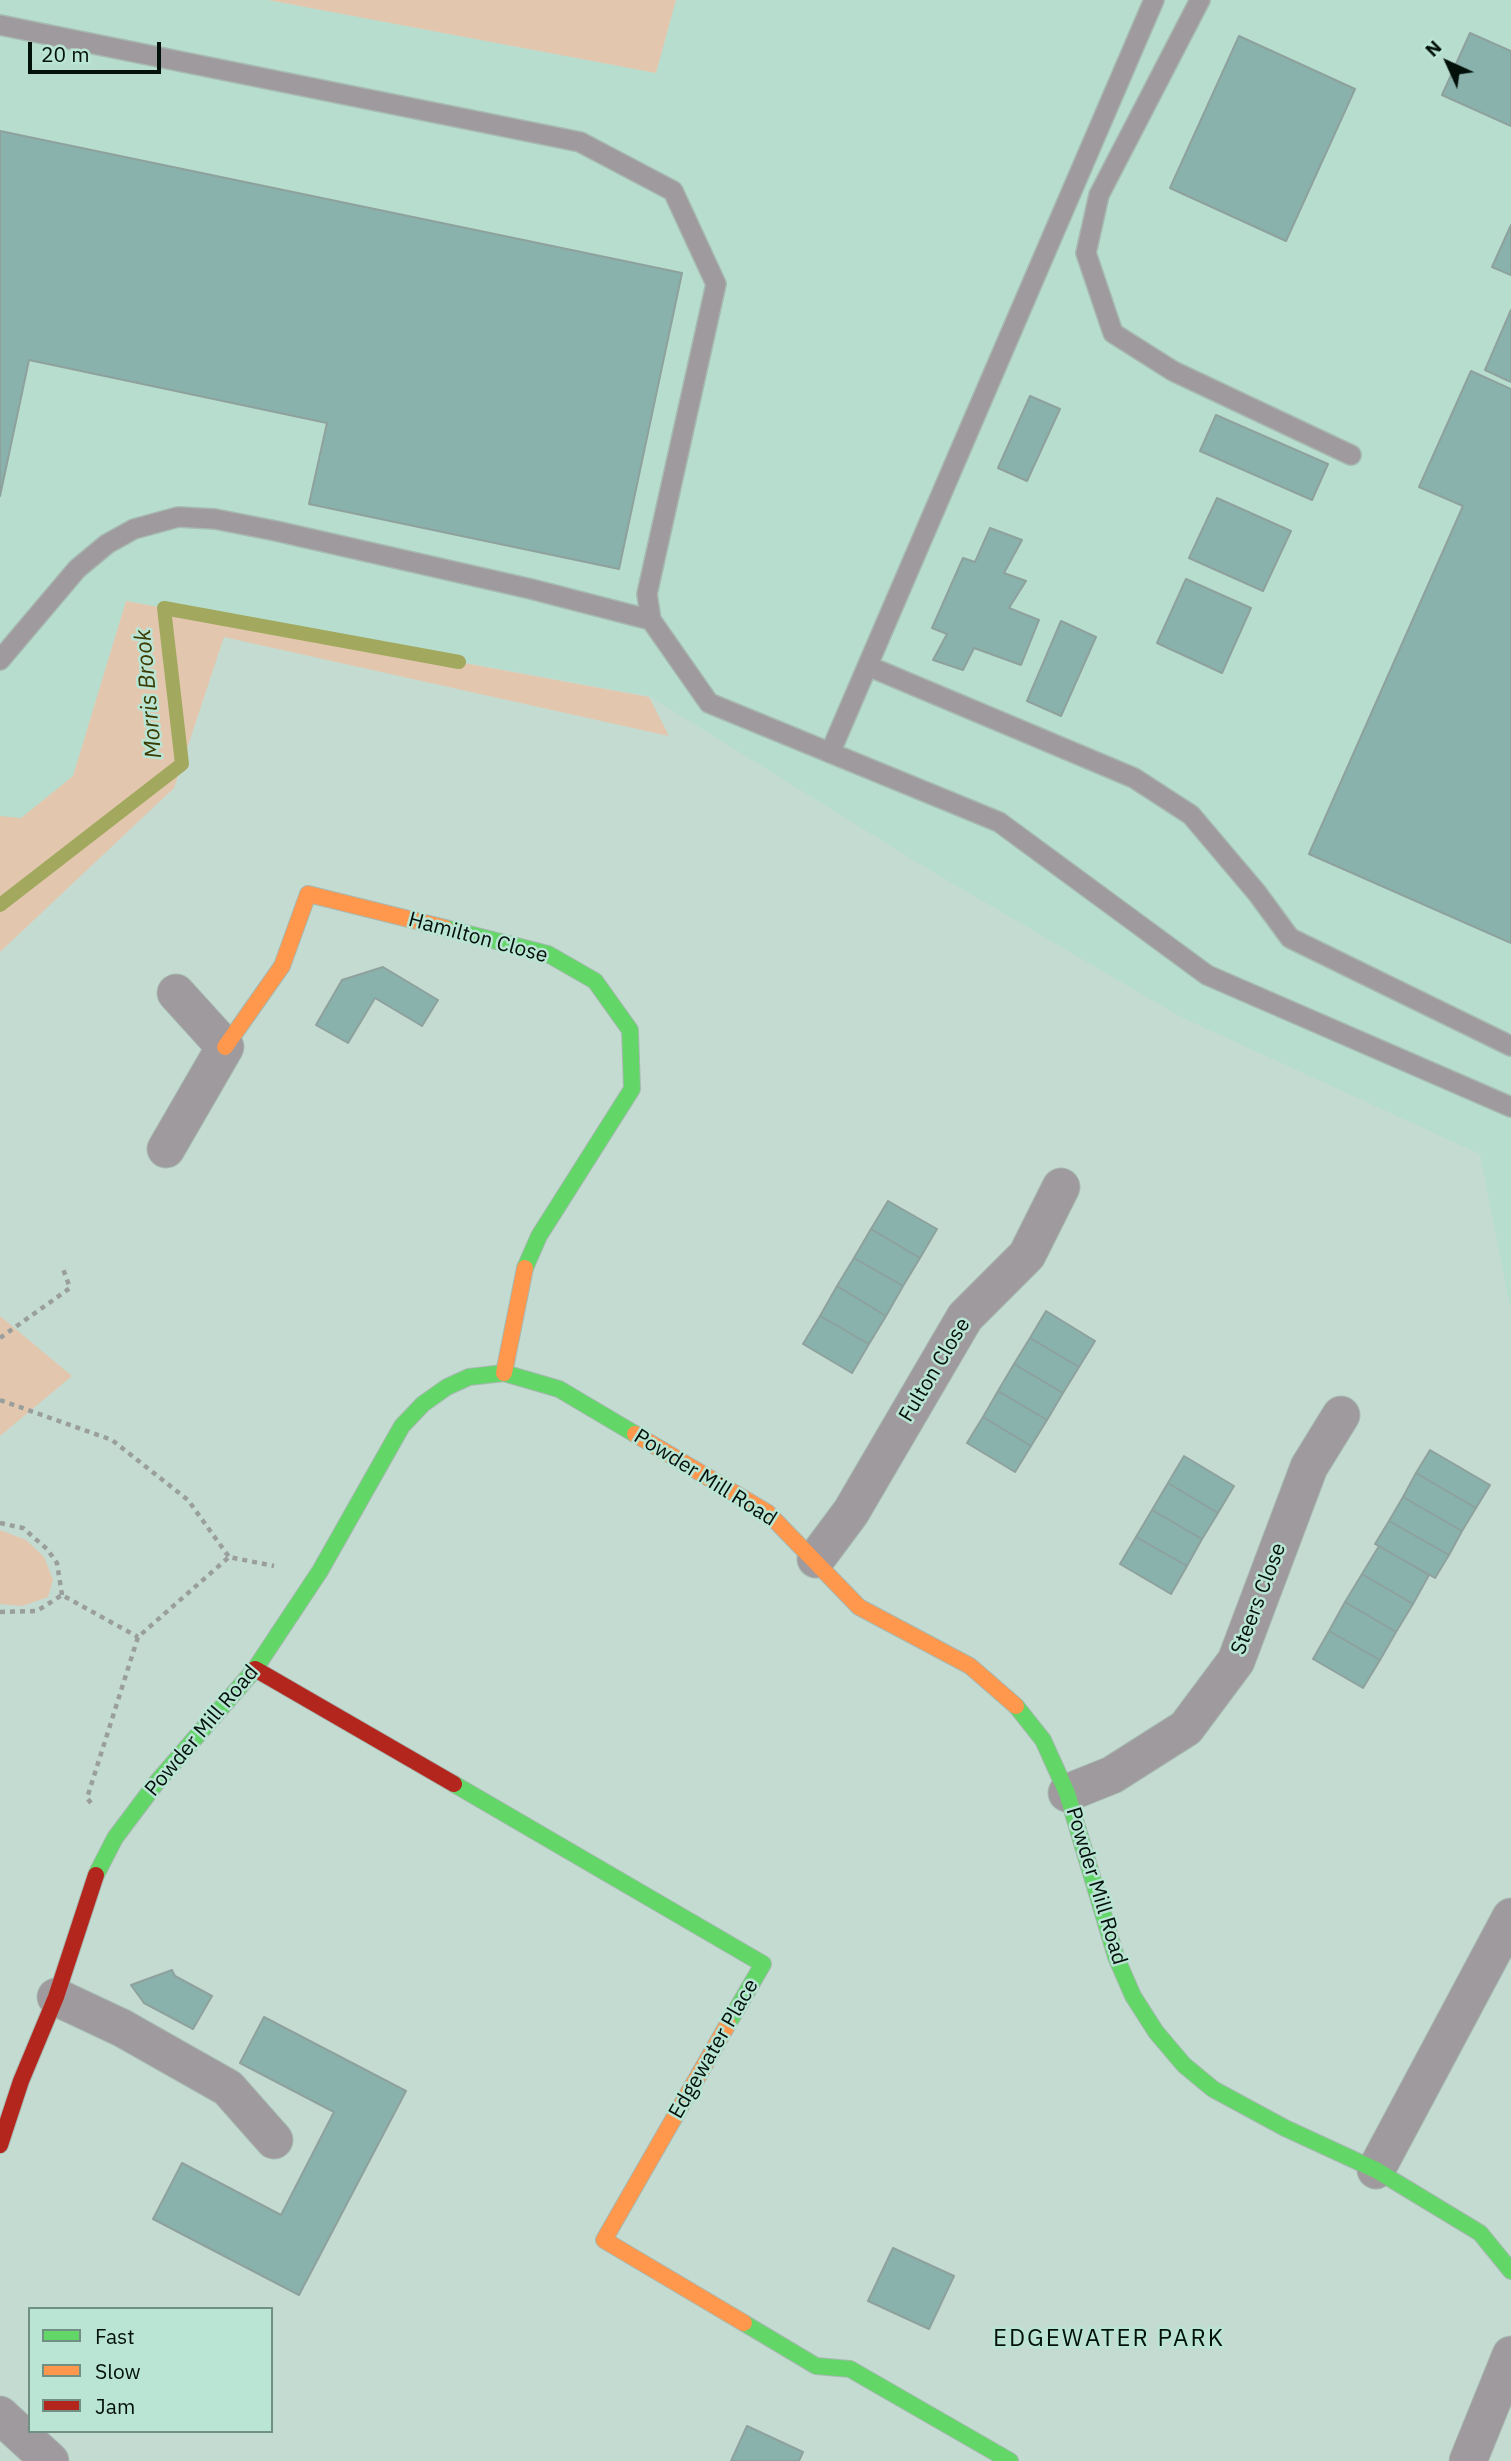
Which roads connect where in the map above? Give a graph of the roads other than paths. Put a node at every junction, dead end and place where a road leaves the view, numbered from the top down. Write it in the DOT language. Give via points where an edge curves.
graph roads {
  1 [pos="1154,0"];
  2 [pos="1200,0"];
  3 [pos="0,25"];
  4 [pos="1351,455"];
  5 [pos="651,620"];
  6 [pos="0,660"];
  7 [pos="868,666"];
  8 [pos="830,753"];
  9 [pos="176,993"];
  10 [pos="1511,1046"];
  11 [pos="225,1047"];
  12 [pos="1511,1107"];
  13 [pos="166,1149"];
  14 [pos="1061,1187"];
  15 [pos="504,1373"];
  16 [pos="1341,1415"];
  17 [pos="816,1559"];
  18 [pos="255,1669"];
  19 [pos="1067,1793"];
  20 [pos="1511,1917"];
  21 [pos="56,1997"];
  22 [pos="274,2140"];
  23 [pos="0,2145"];
  24 [pos="1376,2170"];
  25 [pos="1511,2271"];
  26 [pos="1511,2355"];
  27 [pos="0,2415"];
  28 [pos="50,2461"];
  29 [pos="1010,2461"];
  30 [pos="1468,2461"];
  1 -- 7 [label="lane"];
  2 -- 4 [label="lane" via="1099,195 1086,253 1113,333 1173,371"];
  3 -- 5 [label="lane" via="580,142 673,191 716,284 647,594"];
  5 -- 6 [label="lane" via="276,531 178,517 134,529 107,544 76,569"];
  5 -- 8 [label="lane" via="709,703"];
  7 -- 8 [label="lane"];
  7 -- 10 [label="lane" via="1133,778 1191,815 1290,937"];
  8 -- 12 [label="lane" via="999,822 1208,975"];
  9 -- 11 [label="street"];
  11 -- 13 [label="street, Hamilton Close"];
  11 -- 15 [label="street, Hamilton Close" via="282,966 308,894 548,954 595,981 630,1030 632,1089 539,1236 524,1270"];
  14 -- 17 [label="street, Fulton Close" via="1027,1255 965,1317 851,1512"];
  15 -- 17 [label="street, Powder Mill Road" via="559,1389 757,1506"];
  15 -- 18 [label="street, Powder Mill Road" via="469,1377 423,1404 402,1426 320,1571"];
  16 -- 19 [label="street, Steers Close" via="1309,1467 1236,1661 1186,1728 1112,1775"];
  17 -- 19 [label="street, Powder Mill Road" via="859,1607 970,1666 1010,1699 1043,1740"];
  18 -- 21 [label="street, Powder Mill Road" via="115,1838 96,1875"];
  18 -- 29 [label="street, Edgewater Place" via="763,1964 604,2240 816,2366 850,2368"];
  19 -- 24 [label="street, Powder Mill Road" via="1116,1957 1156,2032 1184,2065 1213,2089"];
  20 -- 24 [label="street"];
  21 -- 22 [label="street" via="228,2088"];
  21 -- 23 [label="street, Powder Mill Road"];
  24 -- 25 [label="street, Powder Mill Road" via="1480,2233"];
  26 -- 30 [label="street"];
  27 -- 28 [label="street"];
}
